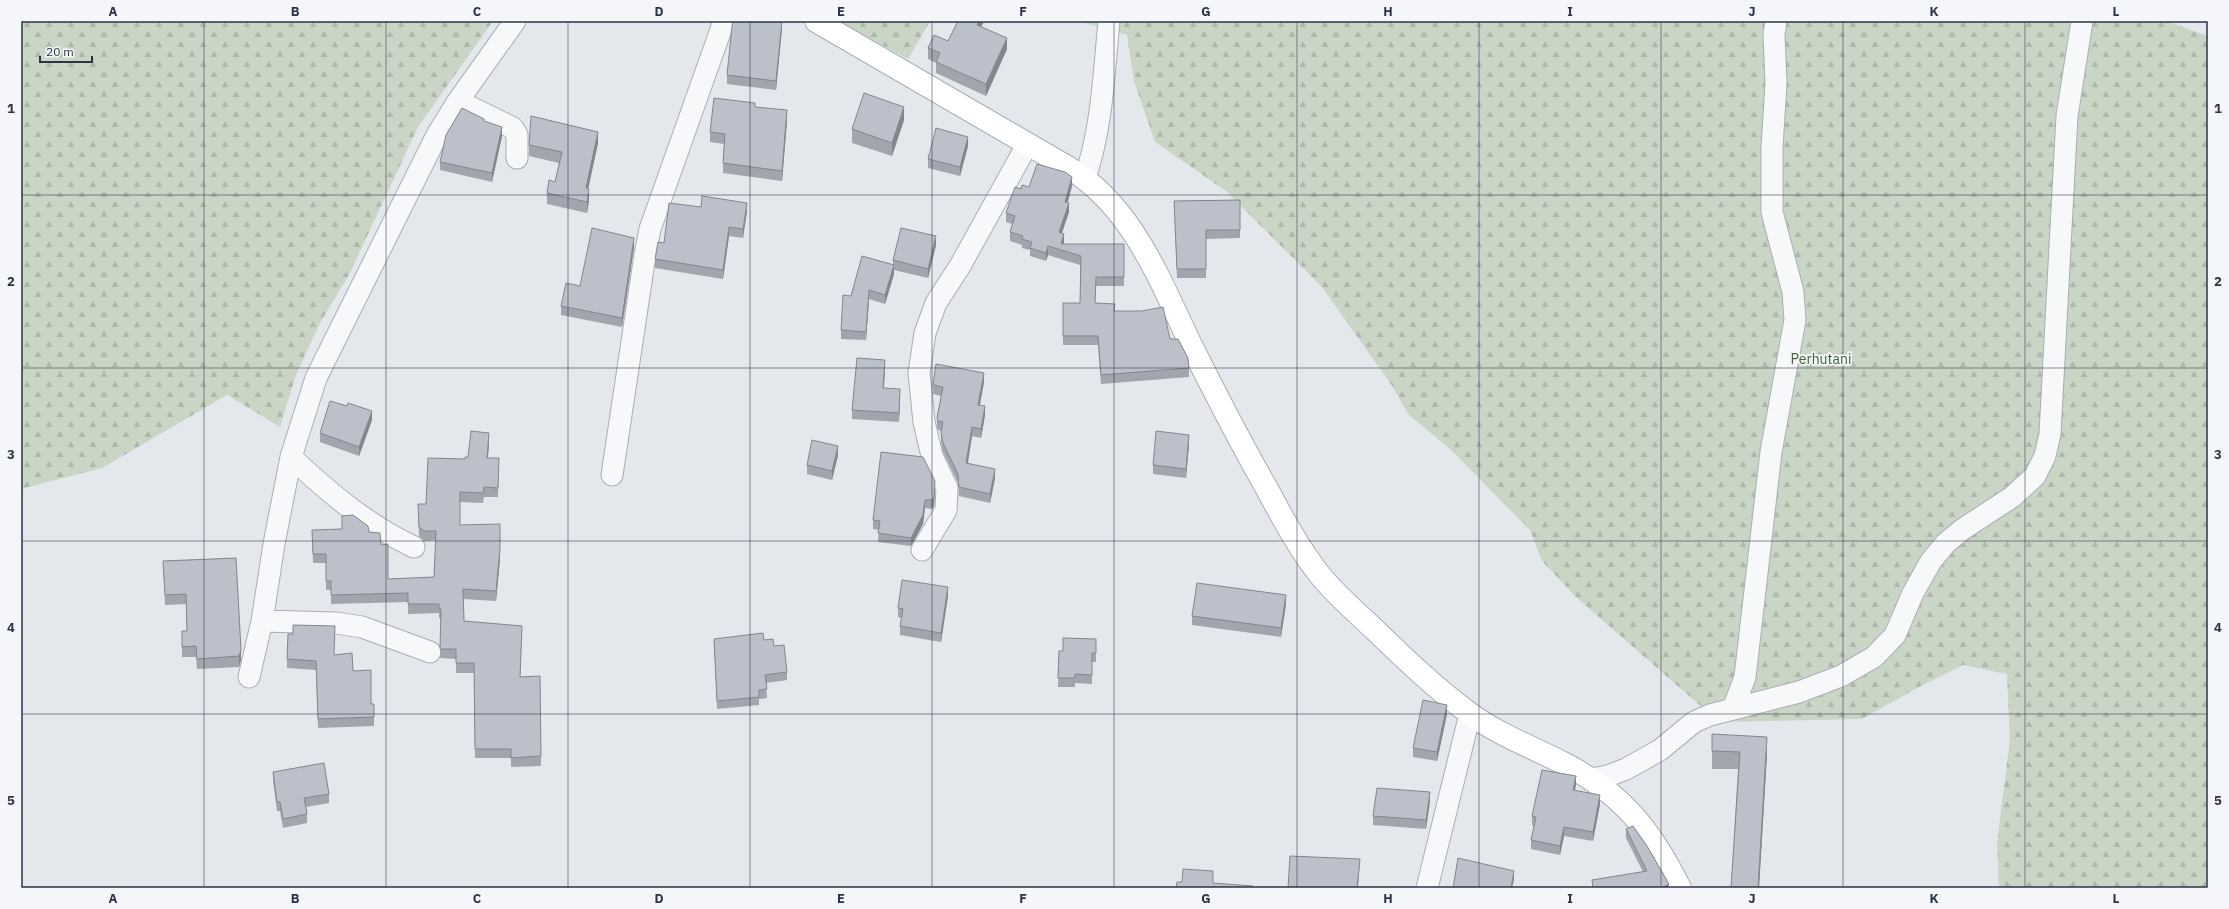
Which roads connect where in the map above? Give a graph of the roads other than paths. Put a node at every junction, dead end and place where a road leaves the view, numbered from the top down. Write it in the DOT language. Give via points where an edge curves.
graph roads {
  1 [pos="515,21"];
  2 [pos="724,21"];
  3 [pos="816,21"];
  4 [pos="1109,21"];
  5 [pos="1776,21"];
  6 [pos="2082,21"];
  7 [pos="458,101"];
  8 [pos="1027,145"];
  9 [pos="516,158"];
  10 [pos="1085,178"];
  11 [pos="291,457"];
  12 [pos="612,475"];
  13 [pos="414,547"];
  14 [pos="922,550"];
  15 [pos="262,621"];
  16 [pos="430,652"];
  17 [pos="249,677"];
  18 [pos="1733,709"];
  19 [pos="1470,714"];
  20 [pos="1592,778"];
  21 [pos="1423,888"];
  22 [pos="1680,888"];
  1 -- 7 [label="street"];
  2 -- 12 [label="street" via="650,229"];
  3 -- 8 [label="street"];
  4 -- 10 [label="street" via="1095,149"];
  5 -- 18 [label="street" via="1772,212 1793,292 1795,320 1771,452 1745,677"];
  6 -- 18 [label="street" via="2067,116 2050,434 2045,456 2035,476 2012,497 1963,528 1946,543 1931,561 1913,593 1892,640 1874,657 1841,676 1799,692"];
  7 -- 9 [label="street" via="513,128 518,135"];
  7 -- 11 [label="street" via="436,136 316,378"];
  8 -- 10 [label="street"];
  8 -- 14 [label="street" via="960,266 936,303 925,333 919,373 924,422 932,456 946,488 946,510"];
  10 -- 19 [label="street" via="1123,217 1156,269 1227,417 1299,546 1320,576 1406,660"];
  11 -- 13 [label="street" via="320,484 362,516 388,535"];
  11 -- 15 [label="street"];
  15 -- 16 [label="street" via="336,623 362,627"];
  15 -- 17 [label="street"];
  18 -- 20 [label="street" via="1694,722 1660,750 1626,769 1608,776"];
  19 -- 20 [label="street"];
  19 -- 21 [label="street"];
  20 -- 22 [label="street" via="1622,803 1642,825 1663,853"];
}
